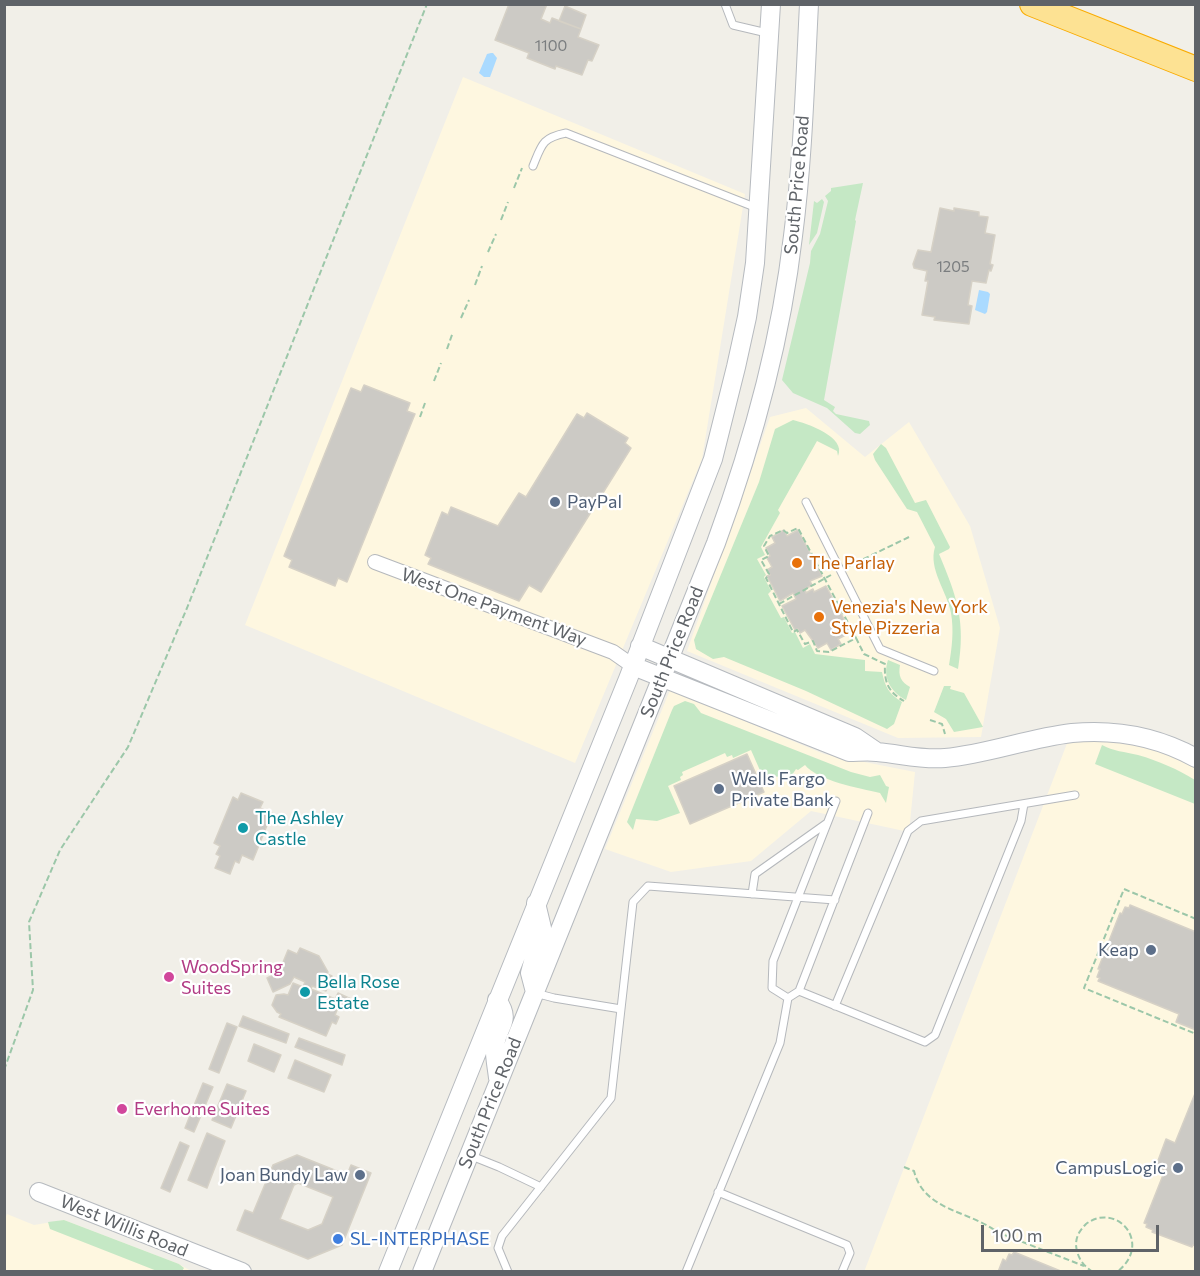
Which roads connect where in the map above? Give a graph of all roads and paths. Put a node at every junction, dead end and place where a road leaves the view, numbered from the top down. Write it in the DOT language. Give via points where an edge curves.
graph roads {
  1 [pos="427,4"];
  2 [pos="725,4"];
  3 [pos="771,4"];
  4 [pos="809,4"];
  5 [pos="1032,4"];
  6 [pos="769,33"];
  7 [pos="1196,69"];
  8 [pos="533,166"];
  9 [pos="522,168"];
  10 [pos="514,188"];
  11 [pos="508,202"];
  12 [pos="759,210"];
  13 [pos="501,220"];
  14 [pos="495,234"];
  15 [pos="488,252"];
  16 [pos="482,266"];
  17 [pos="475,285"];
  18 [pos="469,300"];
  19 [pos="461,318"];
  20 [pos="453,332"];
  21 [pos="447,349"];
  22 [pos="441,363"];
  23 [pos="434,381"];
  24 [pos="425,403"];
  25 [pos="420,417"];
  26 [pos="806,502"];
  27 [pos="909,537"];
  28 [pos="375,562"];
  29 [pos="840,571"];
  30 [pos="824,579"];
  31 [pos="779,604"];
  32 [pos="856,638"];
  33 [pos="640,646"];
  34 [pos="613,652"];
  35 [pos="670,658"];
  36 [pos="633,666"];
  37 [pos="934,671"];
  38 [pos="662,677"];
  39 [pos="904,701"];
  40 [pos="930,720"];
  41 [pos="945,734"];
  42 [pos="877,752"];
  43 [pos="1196,758"];
  44 [pos="1075,795"];
  45 [pos="836,801"];
  46 [pos="1024,804"];
  47 [pos="868,813"];
  48 [pos="827,823"];
  49 [pos="752,894"];
  50 [pos="798,898"];
  51 [pos="835,900"];
  52 [pos="536,903"];
  53 [pos="1196,918"];
  54 [pos="799,992"];
  55 [pos="535,993"];
  56 [pos="788,998"];
  57 [pos="497,1000"];
  58 [pos="835,1006"];
  59 [pos="621,1009"];
  60 [pos="1196,1034"];
  61 [pos="4,1070"];
  62 [pos="498,1083"];
  63 [pos="469,1155"];
  64 [pos="904,1167"];
  65 [pos="541,1187"];
  66 [pos="39,1192"];
  67 [pos="718,1192"];
  68 [pos="1083,1266"];
  69 [pos="1118,1271"];
  70 [pos="242,1272"];
  71 [pos="388,1272"];
  72 [pos="422,1272"];
  73 [pos="508,1272"];
  74 [pos="686,1272"];
  75 [pos="842,1272"];
  76 [pos="1093,1272"];
  1 -- 61 [label="path" via="128,747 60,850 29,922 33,990"];
  2 -- 6 [label="lane" via="733,25"];
  3 -- 6 [label="main road, South Price Road"];
  4 -- 35 [label="main road, South Price Road" via="800,175 780,314 740,476"];
  5 -- 7 [label="highway"];
  6 -- 12 [label="main road, South Price Road"];
  8 -- 12 [label="lane" via="550,136 566,133"];
  9 -- 10 [label="path"];
  11 -- 13 [label="path"];
  12 -- 33 [label="main road, South Price Road" via="747,317 725,417 699,498"];
  14 -- 15 [label="path"];
  16 -- 17 [label="path"];
  18 -- 19 [label="path"];
  20 -- 21 [label="path"];
  22 -- 23 [label="path"];
  24 -- 25 [label="path"];
  26 -- 29 [label="lane"];
  27 -- 29 [label="path"];
  28 -- 34 [label="street, West One Payment Way"];
  29 -- 30 [label="path"];
  29 -- 37 [label="lane" via="880,649"];
  30 -- 31 [label="path"];
  30 -- 31 [label="path" via="798,528 770,536 764,546 769,556 761,560"];
  30 -- 32 [label="path"];
  31 -- 32 [label="path" via="794,632 797,630 805,644 813,641 817,651 829,652"];
  32 -- 39 [label="path" via="864,654 885,664 886,685"];
  33 -- 34 [label="street"];
  33 -- 35 [label="main road"];
  33 -- 36 [label="main road, South Price Road"];
  34 -- 36 [label="street, West One Payment Way"];
  35 -- 38 [label="main road, South Price Road"];
  35 -- 42 [label="main road" via="855,737"];
  36 -- 38 [label="main road"];
  36 -- 52 [label="main road, South Price Road"];
  38 -- 42 [label="main road" via="849,752"];
  38 -- 55 [label="main road, South Price Road"];
  40 -- 41 [label="path" via="942,724"];
  42 -- 43 [label="main road" via="946,758 1071,733 1117,732 1151,739"];
  44 -- 46 [label="lane"];
  45 -- 48 [label="lane"];
  46 -- 58 [label="lane" via="921,821 908,831"];
  46 -- 58 [label="lane" via="935,1035 925,1041"];
  47 -- 51 [label="lane"];
  48 -- 49 [label="lane" via="755,874"];
  48 -- 50 [label="lane"];
  49 -- 50 [label="lane"];
  49 -- 59 [label="lane" via="648,886 633,902"];
  50 -- 51 [label="lane"];
  50 -- 56 [label="lane" via="773,961 771,987"];
  51 -- 54 [label="lane"];
  52 -- 55 [label="main road" via="542,928 530,973"];
  52 -- 57 [label="main road, South Price Road"];
  53 -- 60 [label="path" via="1124,889 1084,988"];
  54 -- 56 [label="lane"];
  54 -- 58 [label="lane"];
  55 -- 59 [label="lane"];
  55 -- 62 [label="main road, South Price Road"];
  56 -- 67 [label="lane" via="780,1043"];
  57 -- 62 [label="main road" via="504,1012 495,1045"];
  57 -- 71 [label="main road, South Price Road"];
  59 -- 65 [label="lane" via="611,1098"];
  62 -- 63 [label="main road, South Price Road"];
  63 -- 65 [label="lane"];
  63 -- 72 [label="main road, South Price Road"];
  64 -- 68 [label="path" via="914,1171 917,1182 935,1203"];
  65 -- 73 [label="lane" via="502,1236 498,1248"];
  66 -- 70 [label="main road, West Willis Road"];
  67 -- 74 [label="lane"];
  67 -- 75 [label="lane" via="847,1245 850,1253"];
  68 -- 69 [label="path" via="1077,1253 1082,1228 1100,1218 1110,1218 1126,1227 1133,1244 1128,1262"];
  68 -- 76 [label="path"];
}
